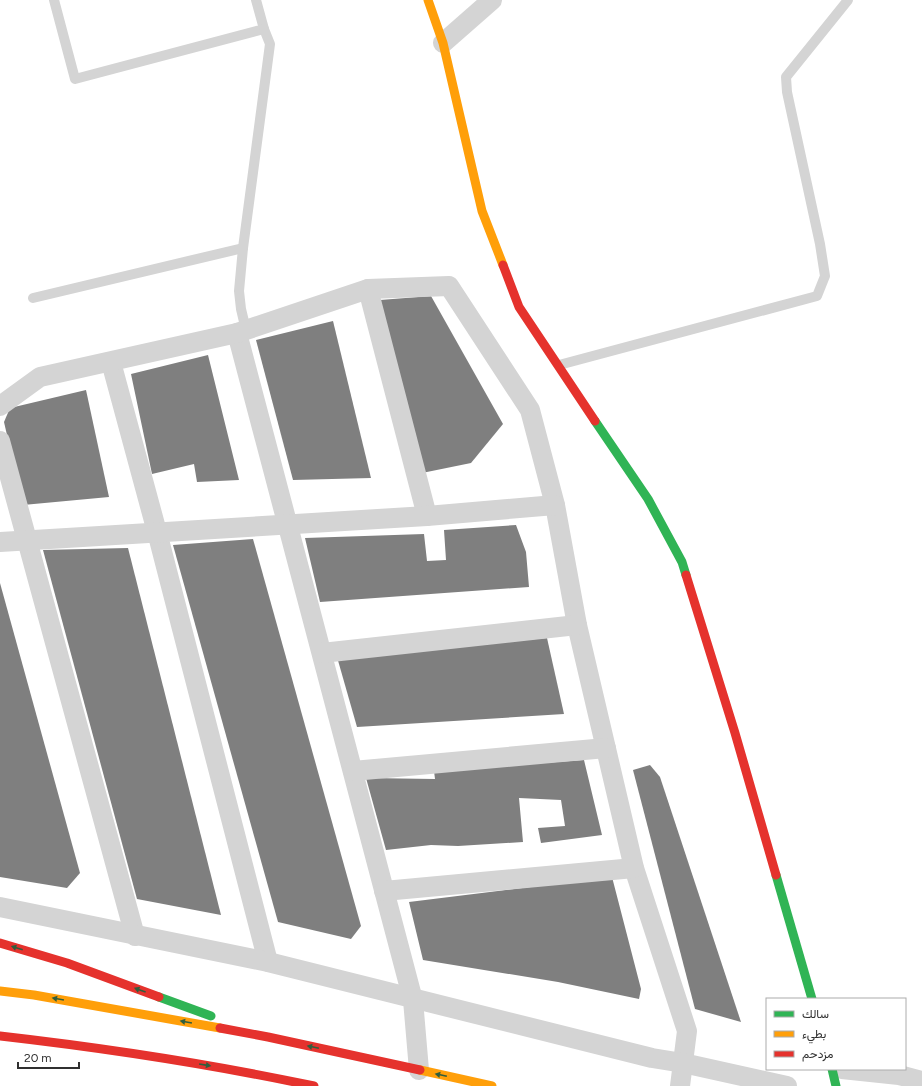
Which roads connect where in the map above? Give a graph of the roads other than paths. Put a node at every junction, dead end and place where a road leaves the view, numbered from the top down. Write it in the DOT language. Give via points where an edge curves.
graph roads {
  1 [pos="54,0"];
  2 [pos="256,0"];
  3 [pos="428,0"];
  4 [pos="492,0"];
  5 [pos="848,0"];
  6 [pos="264,29"];
  7 [pos="443,43"];
  8 [pos="243,248"];
  9 [pos="368,289"];
  10 [pos="33,298"];
  11 [pos="242,332"];
  12 [pos="111,362"];
  13 [pos="559,365"];
  14 [pos="0,406"];
  15 [pos="0,441"];
  16 [pos="555,505"];
  17 [pos="427,516"];
  18 [pos="288,524"];
  19 [pos="157,532"];
  20 [pos="27,540"];
  21 [pos="0,542"];
  22 [pos="577,625"];
  23 [pos="322,653"];
  24 [pos="606,748"];
  25 [pos="353,771"];
  26 [pos="634,868"];
  27 [pos="384,891"];
  28 [pos="0,907"];
  29 [pos="135,936"];
  30 [pos="0,943"];
  31 [pos="268,962"];
  32 [pos="0,991"];
  33 [pos="812,998"];
  34 [pos="413,1000"];
  35 [pos="0,1036"];
  36 [pos="268,1037"];
  37 [pos="683,1063"];
  38 [pos="419,1070"];
  39 [pos="832,1070"];
  40 [pos="852,1070"];
  41 [pos="922,1081"];
  42 [pos="314,1086"];
  43 [pos="492,1086"];
  44 [pos="680,1086"];
  45 [pos="787,1086"];
  46 [pos="836,1086"];
  1 -- 6 [label="lane" via="74,79"];
  2 -- 6 [label="lane"];
  3 -- 7 [label="main road"];
  4 -- 7 [label="street"];
  5 -- 13 [label="lane" via="786,77 825,276 818,296"];
  6 -- 8 [label="lane" via="270,44"];
  7 -- 13 [label="main road" via="482,211 519,307"];
  8 -- 10 [label="lane"];
  8 -- 11 [label="lane" via="239,291"];
  9 -- 11 [label="street"];
  9 -- 16 [label="street" via="449,286 530,410"];
  9 -- 17 [label="street"];
  11 -- 12 [label="street"];
  11 -- 18 [label="street"];
  12 -- 14 [label="street" via="40,377"];
  12 -- 19 [label="street"];
  13 -- 33 [label="main road" via="648,499 682,562"];
  15 -- 20 [label="street"];
  16 -- 17 [label="street"];
  16 -- 22 [label="street"];
  17 -- 18 [label="street"];
  18 -- 19 [label="street"];
  18 -- 23 [label="street"];
  19 -- 20 [label="street"];
  19 -- 31 [label="street"];
  20 -- 21 [label="street"];
  20 -- 29 [label="street"];
  22 -- 23 [label="street"];
  22 -- 24 [label="street"];
  23 -- 25 [label="street"];
  24 -- 25 [label="street"];
  24 -- 26 [label="street"];
  25 -- 27 [label="street"];
  26 -- 27 [label="street"];
  26 -- 37 [label="street" via="687,1031"];
  27 -- 34 [label="street"];
  28 -- 29 [label="street"];
  29 -- 31 [label="street"];
  36 -- 30 [label="main road, one-way" via="67,963"];
  31 -- 34 [label="street"];
  36 -- 32 [label="main road, one-way"];
  34 -- 37 [label="street" via="652,1058"];
  34 -- 38 [label="street"];
  35 -- 42 [label="main road, one-way" via="95,1047 270,1076"];
  38 -- 36 [label="main road, one-way"];
  37 -- 44 [label="street"];
  37 -- 45 [label="street"];
  43 -- 38 [label="main road, one-way"];
  39 -- 46 [label="main road"];
  40 -- 41 [label="street" via="899,1075"];
}
